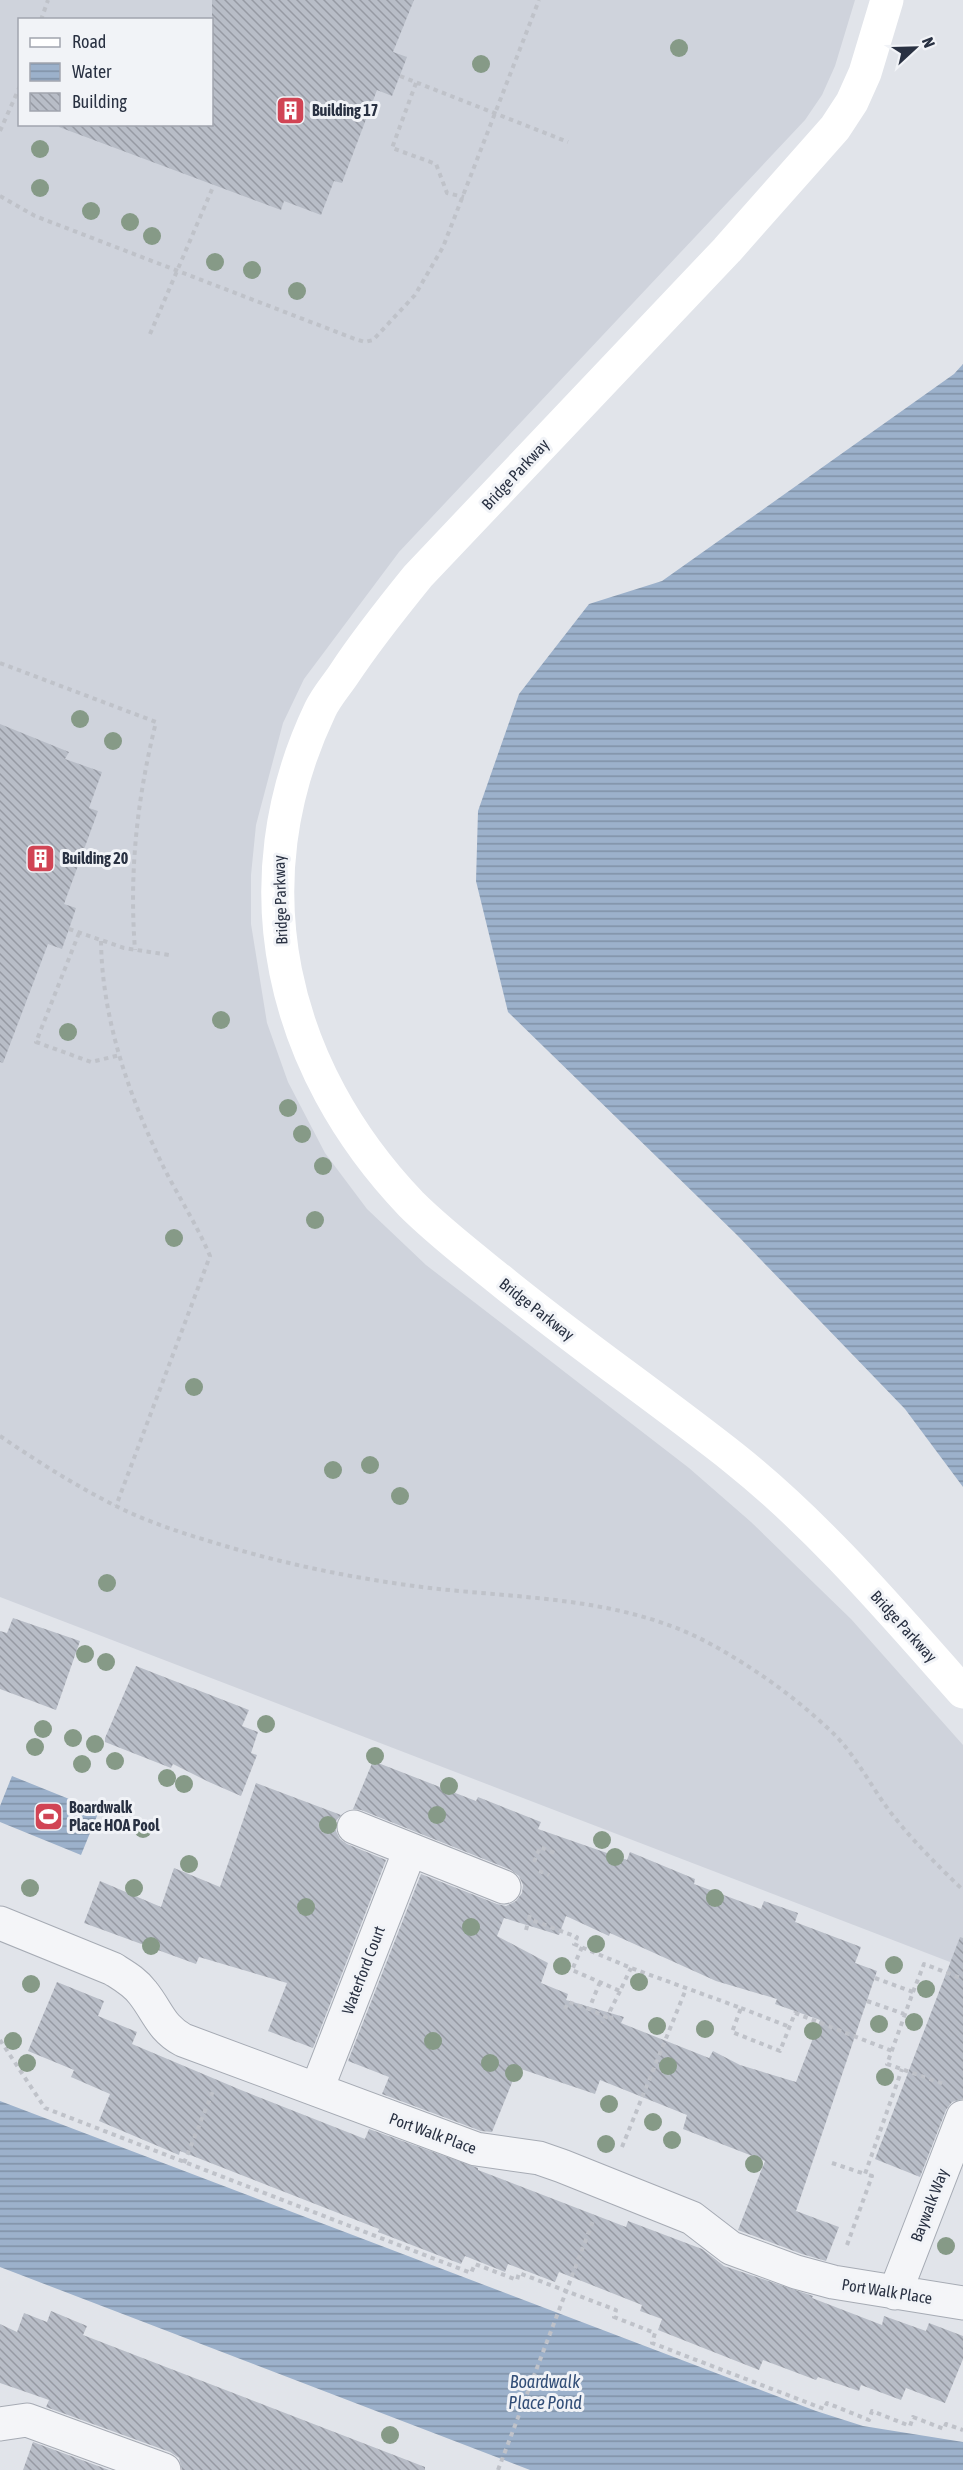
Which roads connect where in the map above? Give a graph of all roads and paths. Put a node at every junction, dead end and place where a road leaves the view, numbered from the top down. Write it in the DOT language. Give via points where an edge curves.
graph roads {
  1 [pos="48,0"];
  2 [pos="539,0"];
  3 [pos="887,0"];
  4 [pos="43,18"];
  5 [pos="400,76"];
  6 [pos="416,83"];
  7 [pos="18,90"];
  8 [pos="495,113"];
  9 [pos="0,131"];
  10 [pos="568,142"];
  11 [pos="213,187"];
  12 [pos="0,195"];
  13 [pos="464,197"];
  14 [pos="178,271"];
  15 [pos="150,334"];
  16 [pos="0,663"];
  17 [pos="69,929"];
  18 [pos="79,933"];
  19 [pos="101,941"];
  20 [pos="135,950"];
  21 [pos="169,955"];
  22 [pos="120,1055"];
  23 [pos="0,1436"];
  24 [pos="116,1506"];
  25 [pos="963,1692"];
  26 [pos="354,1827"];
  27 [pos="410,1850"];
  28 [pos="504,1887"];
  29 [pos="963,1890"];
  30 [pos="529,1918"];
  31 [pos="0,1923"];
  32 [pos="526,1930"];
  33 [pos="582,1947"];
  34 [pos="631,1968"];
  35 [pos="875,1978"];
  36 [pos="963,1979"];
  37 [pos="600,1982"];
  38 [pos="686,1989"];
  39 [pos="620,1990"];
  40 [pos="913,1992"];
  41 [pos="867,2001"];
  42 [pos="741,2008"];
  43 [pos="565,2009"];
  44 [pos="589,2009"];
  45 [pos="904,2014"];
  46 [pos="612,2020"];
  47 [pos="602,2023"];
  48 [pos="790,2027"];
  49 [pos="0,2040"];
  50 [pos="892,2051"];
  51 [pos="227,2055"];
  52 [pos="903,2069"];
  53 [pos="316,2089"];
  54 [pos="958,2102"];
  55 [pos="184,2163"];
  56 [pos="831,2163"];
  57 [pos="865,2174"];
  58 [pos="608,2184"];
  59 [pos="833,2282"];
  60 [pos="567,2291"];
  61 [pos="895,2293"];
  62 [pos="963,2303"];
  63 [pos="0,2424"];
  64 [pos="963,2430"];
  65 [pos="164,2470"];
  66 [pos="498,2470"];
  1 -- 4 [label="path"];
  2 -- 8 [label="path"];
  3 -- 25 [label="street, Bridge Parkway" via="866,73 835,128 727,250 418,576 373,630 322,706 296,775 282,826 278,907 283,964 300,1025 343,1118 390,1181 435,1226 555,1325 736,1460 803,1517"];
  5 -- 6 [label="path"];
  6 -- 8 [label="path"];
  6 -- 13 [label="path" via="392,148 436,164 447,193"];
  7 -- 9 [label="path"];
  8 -- 10 [label="path"];
  8 -- 13 [label="path"];
  11 -- 14 [label="path"];
  12 -- 14 [label="path" via="35,216"];
  13 -- 14 [label="path" via="425,280 373,340 355,339"];
  14 -- 15 [label="path"];
  16 -- 20 [label="path" via="156,722 136,824 132,887"];
  17 -- 18 [label="path"];
  18 -- 19 [label="path"];
  18 -- 22 [label="path" via="36,1042 91,1062"];
  19 -- 20 [label="path"];
  19 -- 22 [label="path" via="102,976"];
  20 -- 21 [label="path"];
  22 -- 24 [label="path" via="140,1115 210,1256"];
  23 -- 24 [label="path" via="53,1472"];
  24 -- 29 [label="path" via="165,1528 340,1575 596,1606 656,1619 714,1646 774,1683 837,1738 915,1844"];
  26 -- 27 [label="street"];
  27 -- 28 [label="street"];
  27 -- 53 [label="street, Waterford Court"];
  28 -- 30 [label="path" via="511,1907 530,1914"];
  30 -- 32 [label="path"];
  30 -- 33 [label="path" via="577,1937 574,1944"];
  31 -- 51 [label="street, Port Walk Place" via="113,1969 143,1991 170,2033"];
  33 -- 34 [label="path"];
  33 -- 37 [label="path" via="572,1970"];
  34 -- 38 [label="path"];
  34 -- 39 [label="path"];
  35 -- 40 [label="path"];
  36 -- 40 [label="path" via="924,1964"];
  37 -- 39 [label="path"];
  37 -- 44 [label="path"];
  38 -- 42 [label="path"];
  38 -- 58 [label="path"];
  39 -- 46 [label="path" via="610,2011"];
  40 -- 45 [label="path"];
  41 -- 45 [label="path"];
  42 -- 48 [label="path"];
  42 -- 48 [label="path" via="732,2032 780,2051"];
  43 -- 44 [label="path" via="568,2002"];
  44 -- 47 [label="path" via="606,2017"];
  45 -- 50 [label="path"];
  48 -- 50 [label="path" via="795,2013"];
  49 -- 55 [label="path" via="45,2109"];
  50 -- 52 [label="path" via="887,2064"];
  51 -- 53 [label="street, Port Walk Place"];
  51 -- 55 [label="path"];
  52 -- 54 [label="path"];
  52 -- 57 [label="path"];
  53 -- 58 [label="street, Port Walk Place" via="476,2150 539,2158"];
  54 -- 61 [label="street, Baywalk Way"];
  55 -- 60 [label="path" via="471,2273 475,2264 517,2280 519,2273"];
  56 -- 57 [label="path"];
  57 -- 59 [label="path" via="872,2176"];
  58 -- 59 [label="street, Port Walk Place" via="692,2218 731,2248"];
  58 -- 60 [label="path"];
  59 -- 61 [label="street, Port Walk Place"];
  60 -- 64 [label="path" via="616,2310 614,2317 655,2333 652,2343 824,2409 826,2403 869,2420 872,2411 910,2426 914,2417 944,2429 946,2424"];
  60 -- 66 [label="path"];
  61 -- 62 [label="street, Port Walk Place"];
  63 -- 65 [label="street" via="27,2420"];
}
